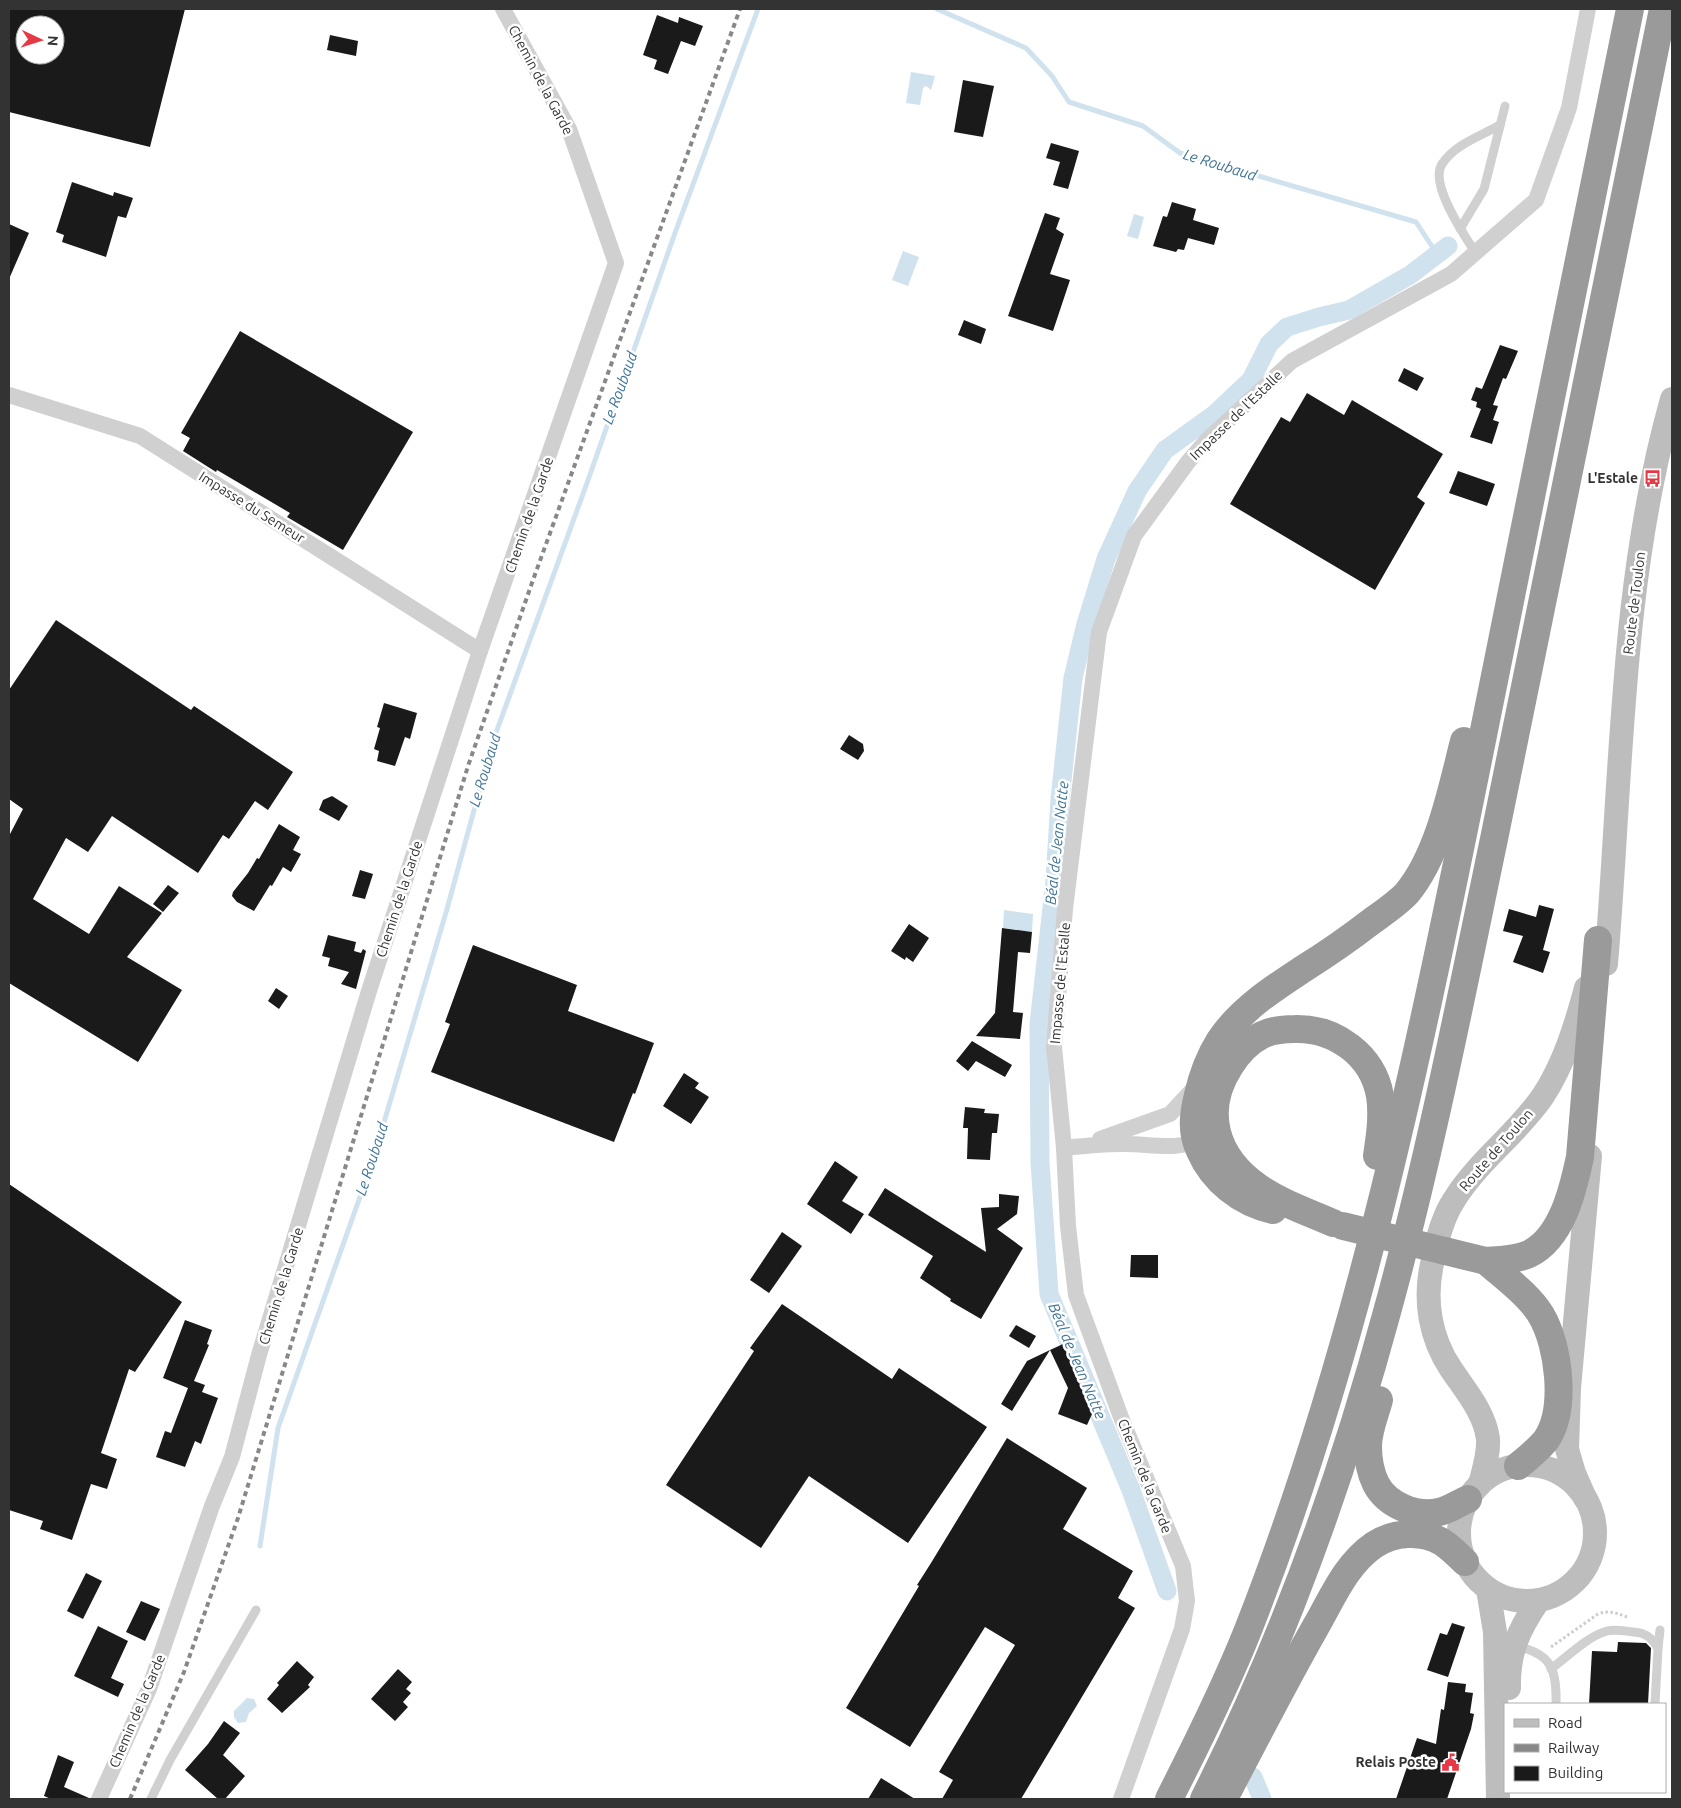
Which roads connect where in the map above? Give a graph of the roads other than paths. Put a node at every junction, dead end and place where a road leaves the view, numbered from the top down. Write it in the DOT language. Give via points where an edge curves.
graph roads {
  1 [pos="504,9"];
  2 [pos="1588,9"];
  3 [pos="1630,9"];
  4 [pos="1663,9"];
  5 [pos="1505,106"];
  6 [pos="1500,126"];
  7 [pos="1626,191"];
  8 [pos="1460,229"];
  9 [pos="1475,252"];
  10 [pos="1568,316"];
  11 [pos="9,395"];
  12 [pos="1672,399"];
  13 [pos="480,651"];
  14 [pos="1616,811"];
  15 [pos="1598,940"];
  16 [pos="1196,1126"];
  17 [pos="1064,1148"];
  18 [pos="1338,1224"];
  19 [pos="1486,1261"];
  20 [pos="1570,1378"];
  21 [pos="1518,1466"];
  22 [pos="1474,1492"];
  23 [pos="1585,1498"];
  24 [pos="1465,1562"];
  25 [pos="1488,1589"];
  26 [pos="1539,1600"];
  27 [pos="256,1610"];
  28 [pos="1660,1630"];
  29 [pos="1513,1646"];
  30 [pos="1658,1649"];
  31 [pos="1552,1669"];
  32 [pos="1510,1703"];
  33 [pos="1556,1703"];
  34 [pos="1655,1703"];
  35 [pos="98,1799"];
  36 [pos="151,1799"];
  37 [pos="1121,1799"];
  38 [pos="1158,1799"];
  39 [pos="1169,1799"];
  40 [pos="1204,1799"];
  41 [pos="1223,1799"];
  42 [pos="1498,1799"];
  1 -- 13 [label="street, Chemin de la Garde" via="569,129 616,263"];
  2 -- 9 [label="street, Impasse de l'Estalle" via="1569,108 1536,200"];
  3 -- 10 [label="highway"];
  4 -- 7 [label="highway"];
  5 -- 6 [label="lane"];
  6 -- 8 [label="lane" via="1484,189"];
  6 -- 8 [label="lane" via="1457,148 1441,165 1439,178"];
  7 -- 22 [label="highway" via="1621,280 1493,915 1446,1138 1368,1444 1370,1468 1376,1485 1388,1499 1403,1508 1422,1513 1440,1512"];
  7 -- 40 [label="highway" via="1443,1083 1387,1312 1355,1422 1313,1542 1265,1667"];
  8 -- 9 [label="lane"];
  9 -- 17 [label="street, Impasse de l'Estalle" via="1451,274 1292,361 1207,440 1134,536 1099,632 1065,909 1054,1047"];
  10 -- 16 [label="highway" via="1525,470 1456,775 1434,845 1407,893 1355,934 1267,993 1220,1040 1201,1080"];
  10 -- 39 [label="highway" via="1438,955 1370,1248 1297,1498 1246,1634"];
  11 -- 13 [label="street, Impasse du Semeur" via="140,436"];
  12 -- 14 [label="main road, Route de Toulon" via="1652,478 1632,604"];
  13 -- 35 [label="street, Chemin de la Garde" via="369,991 232,1457 149,1690"];
  14 -- 15 [label="main road, Route de Toulon"];
  14 -- 20 [label="main road, Route de Toulon"];
  15 -- 19 [label="highway" via="1580,1157 1573,1191 1565,1212 1546,1240 1529,1254"];
  15 -- 22 [label="main road, Route de Toulon" via="1578,1018 1552,1081 1542,1098 1453,1200 1432,1264 1428,1306 1437,1342 1443,1357 1482,1416 1488,1439 1488,1453"];
  16 -- 17 [label="street" via="1110,1136"];
  16 -- 17 [label="street" via="1170,1146 1123,1144"];
  16 -- 18 [label="highway" via="1220,1144 1231,1161 1258,1186 1294,1206"];
  16 -- 18 [label="highway" via="1202,1156 1225,1186 1241,1198 1258,1206"];
  16 -- 38 [label="highway" via="1216,1098 1221,1079 1247,1044 1264,1034 1284,1029 1325,1032 1342,1040 1366,1064 1380,1095 1380,1127 1370,1193 1304,1433 1249,1587 1201,1706"];
  17 -- 37 [label="street, Chemin de la Garde" via="1076,1295 1122,1420 1183,1566 1187,1601 1182,1629"];
  18 -- 19 [label="highway, bridge"];
  19 -- 20 [label="highway" via="1523,1279 1548,1306 1567,1352"];
  19 -- 21 [label="highway" via="1540,1314 1552,1339 1556,1357 1558,1390 1554,1423 1546,1440"];
  20 -- 23 [label="main road, Route de Toulon" via="1567,1449"];
  21 -- 22 [label="main road" via="1498,1472"];
  21 -- 23 [label="main road" via="1538,1466 1556,1472 1572,1482"];
  22 -- 24 [label="main road" via="1460,1520 1459,1541"];
  23 -- 26 [label="main road" via="1593,1518 1595,1540 1589,1561 1577,1580 1559,1593"];
  24 -- 25 [label="main road"];
  24 -- 41 [label="highway" via="1442,1542 1419,1534 1390,1537 1375,1544 1359,1558 1350,1568 1296,1662"];
  25 -- 26 [label="main road" via="1521,1601"];
  25 -- 42 [label="main road" via="1494,1632"];
  26 -- 29 [label="main road"];
  27 -- 36 [label="lane"];
  28 -- 30 [label="lane"];
  29 -- 31 [label="lane" via="1537,1653 1549,1662"];
  29 -- 32 [label="main road"];
  30 -- 31 [label="lane" via="1649,1636 1621,1630 1607,1631"];
  30 -- 34 [label="lane"];
  31 -- 33 [label="lane" via="1557,1681"];
}
